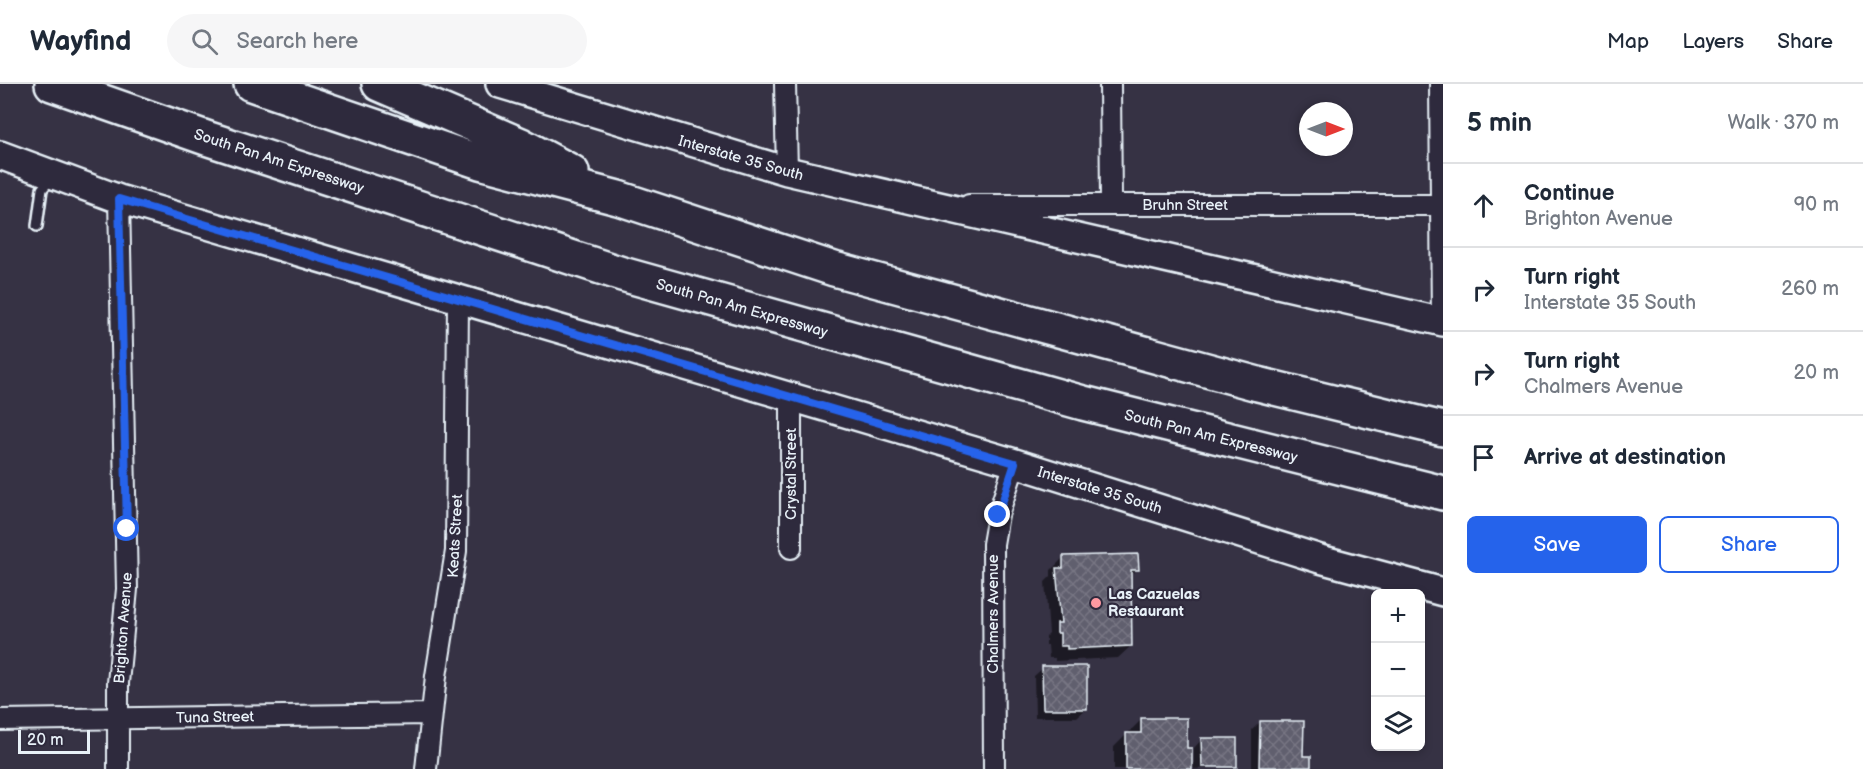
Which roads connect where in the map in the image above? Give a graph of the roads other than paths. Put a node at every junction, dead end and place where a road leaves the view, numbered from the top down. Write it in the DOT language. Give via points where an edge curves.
graph roads {
  1 [pos="52,84"];
  2 [pos="251,84"];
  3 [pos="379,84"];
  4 [pos="500,84"];
  5 [pos="785,84"];
  6 [pos="1110,84"];
  7 [pos="1440,84"];
  8 [pos="0,154"];
  9 [pos="786,171"];
  10 [pos="54,175"];
  11 [pos="618,198"];
  12 [pos="119,199"];
  13 [pos="927,204"];
  14 [pos="1111,205"];
  15 [pos="1442,205"];
  16 [pos="37,226"];
  17 [pos="458,300"];
  18 [pos="1443,322"];
  19 [pos="791,399"];
  20 [pos="1443,429"];
  21 [pos="1015,463"];
  22 [pos="1443,493"];
  23 [pos="791,548"];
  24 [pos="1443,592"];
  25 [pos="431,714"];
  26 [pos="118,718"];
  27 [pos="0,720"];
  28 [pos="118,769"];
  29 [pos="426,769"];
  30 [pos="994,769"];
  1 -- 22 [label="highway, South Pan Am Expressway" via="622,274 1083,403"];
  2 -- 11 [label="highway" via="480,162"];
  3 -- 11 [label="highway" via="521,145"];
  4 -- 9 [label="main road, Interstate 35 South"];
  5 -- 9 [label="street"];
  6 -- 14 [label="street"];
  7 -- 15 [label="street"];
  8 -- 10 [label="main road, Interstate 35 South"];
  9 -- 13 [label="main road, Interstate 35 South"];
  10 -- 12 [label="main road, Interstate 35 South"];
  10 -- 16 [label="lane" via="42,189"];
  11 -- 20 [label="highway" via="845,273 1258,384"];
  12 -- 17 [label="main road, Interstate 35 South"];
  12 -- 26 [label="street, Brighton Avenue" via="127,589"];
  13 -- 14 [label="street, Bruhn Street"];
  13 -- 18 [label="main road, Interstate 35 South"];
  14 -- 15 [label="street, Bruhn Street"];
  15 -- 18 [label="street"];
  17 -- 19 [label="main road, Interstate 35 South"];
  17 -- 25 [label="street, Keats Street" via="456,551"];
  19 -- 21 [label="main road, Interstate 35 South"];
  19 -- 23 [label="street, Crystal Street"];
  21 -- 24 [label="main road, Interstate 35 South" via="1320,559"];
  21 -- 30 [label="street, Chalmers Avenue" via="993,544"];
  25 -- 26 [label="street, Tuna Street"];
  25 -- 29 [label="street, Keats Street"];
  26 -- 27 [label="street, Tuna Street"];
  26 -- 28 [label="street, Brighton Avenue"];
}
